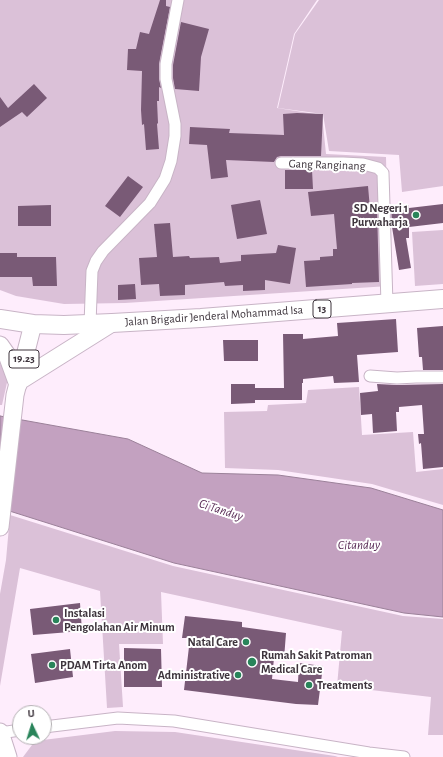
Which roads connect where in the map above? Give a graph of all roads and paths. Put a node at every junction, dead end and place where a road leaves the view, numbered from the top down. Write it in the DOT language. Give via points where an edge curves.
graph roads {
  1 [pos="178,0"];
  2 [pos="281,163"];
  3 [pos="443,299"];
  4 [pos="387,304"];
  5 [pos="0,319"];
  6 [pos="33,324"];
  7 [pos="90,324"];
  8 [pos="112,324"];
  9 [pos="0,345"];
  10 [pos="370,376"];
  11 [pos="443,378"];
  12 [pos="17,387"];
  13 [pos="0,527"];
  14 [pos="52,726"];
  15 [pos="12,731"];
  16 [pos="0,732"];
  17 [pos="369,755"];
  18 [pos="8,757"];
  19 [pos="404,757"];
  1 -- 7 [label="street" via="166,64 166,79 175,124 171,161 165,179 150,203 96,261 92,270"];
  2 -- 4 [label="street, Gang Ranginang" via="363,164 378,168 383,173"];
  3 -- 4 [label="highway, Jalan Brigadir Jenderal Mohammad Isa / 13"];
  4 -- 8 [label="highway, Jalan Brigadir Jenderal Mohammad Isa / 13"];
  5 -- 6 [label="highway, 13"];
  6 -- 7 [label="highway, Jalan Brigadir Jenderal Mohammad Isa / 13"];
  6 -- 12 [label="main road, 19.23"];
  7 -- 8 [label="highway, Jalan Brigadir Jenderal Mohammad Isa / 13"];
  8 -- 12 [label="main road"];
  9 -- 12 [label="main road" via="7,356"];
  10 -- 11 [label="street"];
  12 -- 13 [label="main road, 19.23"];
  14 -- 17 [label="street" via="118,718 174,721"];
  15 -- 16 [label="street"];
  16 -- 18 [label="main road"];
  17 -- 19 [label="street"];
}
